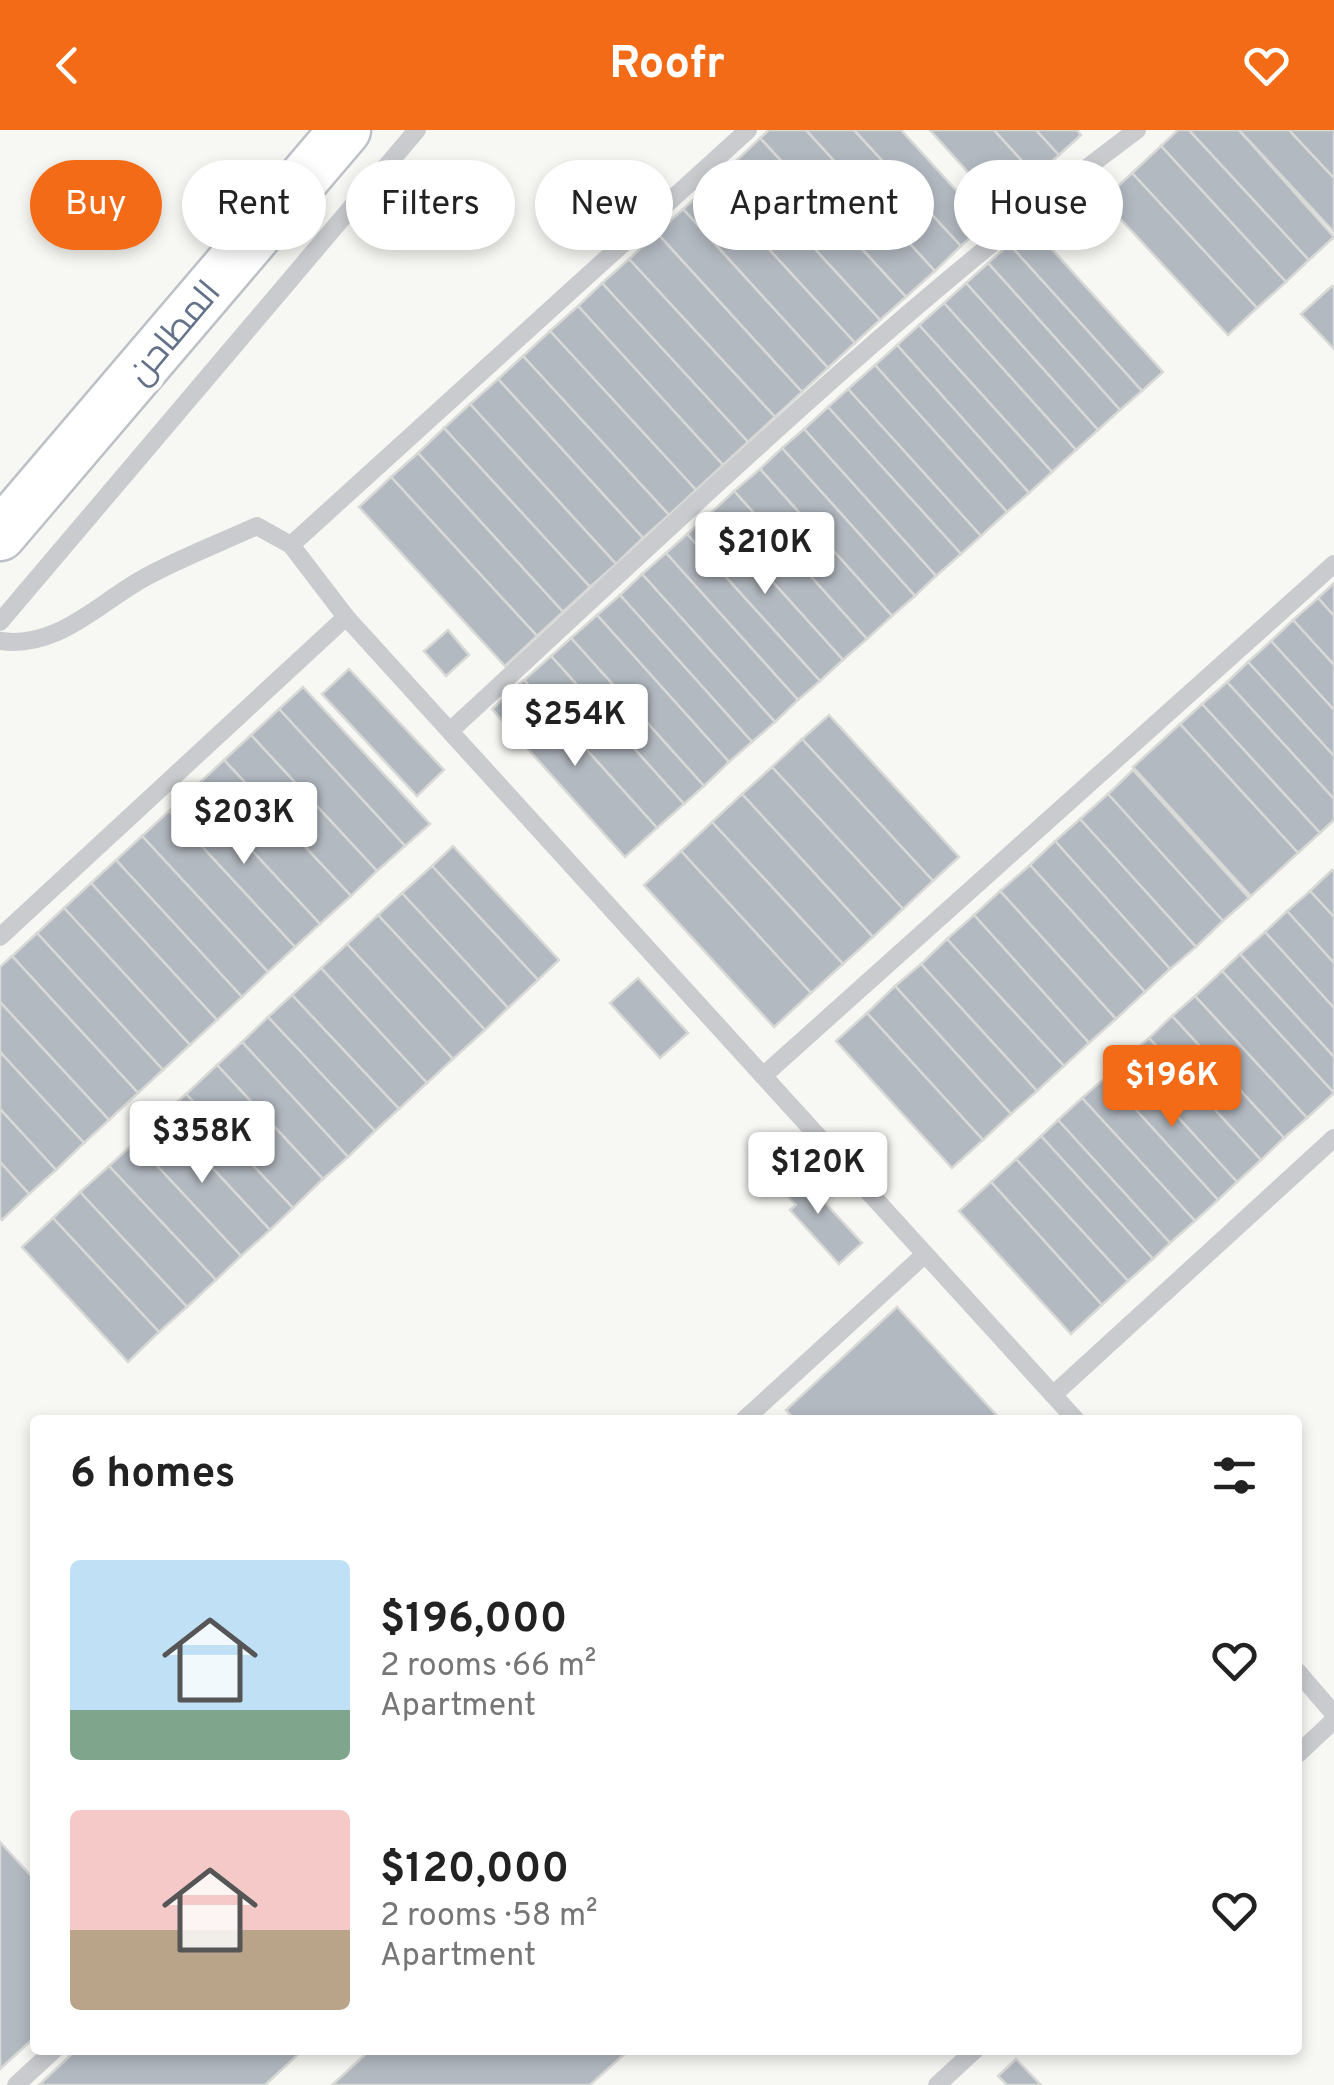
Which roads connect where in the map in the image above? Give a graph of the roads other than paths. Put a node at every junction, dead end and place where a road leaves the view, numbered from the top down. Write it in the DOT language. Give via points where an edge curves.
graph roads {
  1 [pos="345,130"];
  2 [pos="417,130"];
  3 [pos="748,130"];
  4 [pos="1137,130"];
  5 [pos="0,534"];
  6 [pos="291,545"];
  7 [pos="1334,564"];
  8 [pos="346,617"];
  9 [pos="0,622"];
  10 [pos="0,641"];
  11 [pos="451,730"];
  12 [pos="0,936"];
  13 [pos="763,1076"];
  14 [pos="1334,1138"];
  15 [pos="923,1256"];
  16 [pos="1053,1395"];
  17 [pos="749,1415"];
  18 [pos="1071,1415"];
  19 [pos="1302,1677"];
  20 [pos="1334,1717"];
  21 [pos="1302,1750"];
  22 [pos="49,2055"];
  23 [pos="970,2055"];
  24 [pos="16,2085"];
  25 [pos="937,2085"];
  1 -- 5 [label="main road, المطاحن"];
  2 -- 9 [label="lane"];
  3 -- 6 [label="lane"];
  4 -- 11 [label="lane" via="856,358"];
  6 -- 8 [label="lane"];
  6 -- 10 [label="lane" via="257,526 144,578 84,620 26,645"];
  7 -- 13 [label="lane"];
  8 -- 11 [label="lane"];
  8 -- 12 [label="lane"];
  11 -- 13 [label="lane"];
  13 -- 15 [label="lane"];
  14 -- 16 [label="lane"];
  15 -- 16 [label="lane"];
  15 -- 17 [label="lane"];
  16 -- 18 [label="lane"];
  19 -- 20 [label="lane"];
  20 -- 21 [label="lane"];
  22 -- 24 [label="lane"];
  23 -- 25 [label="lane"];
}
